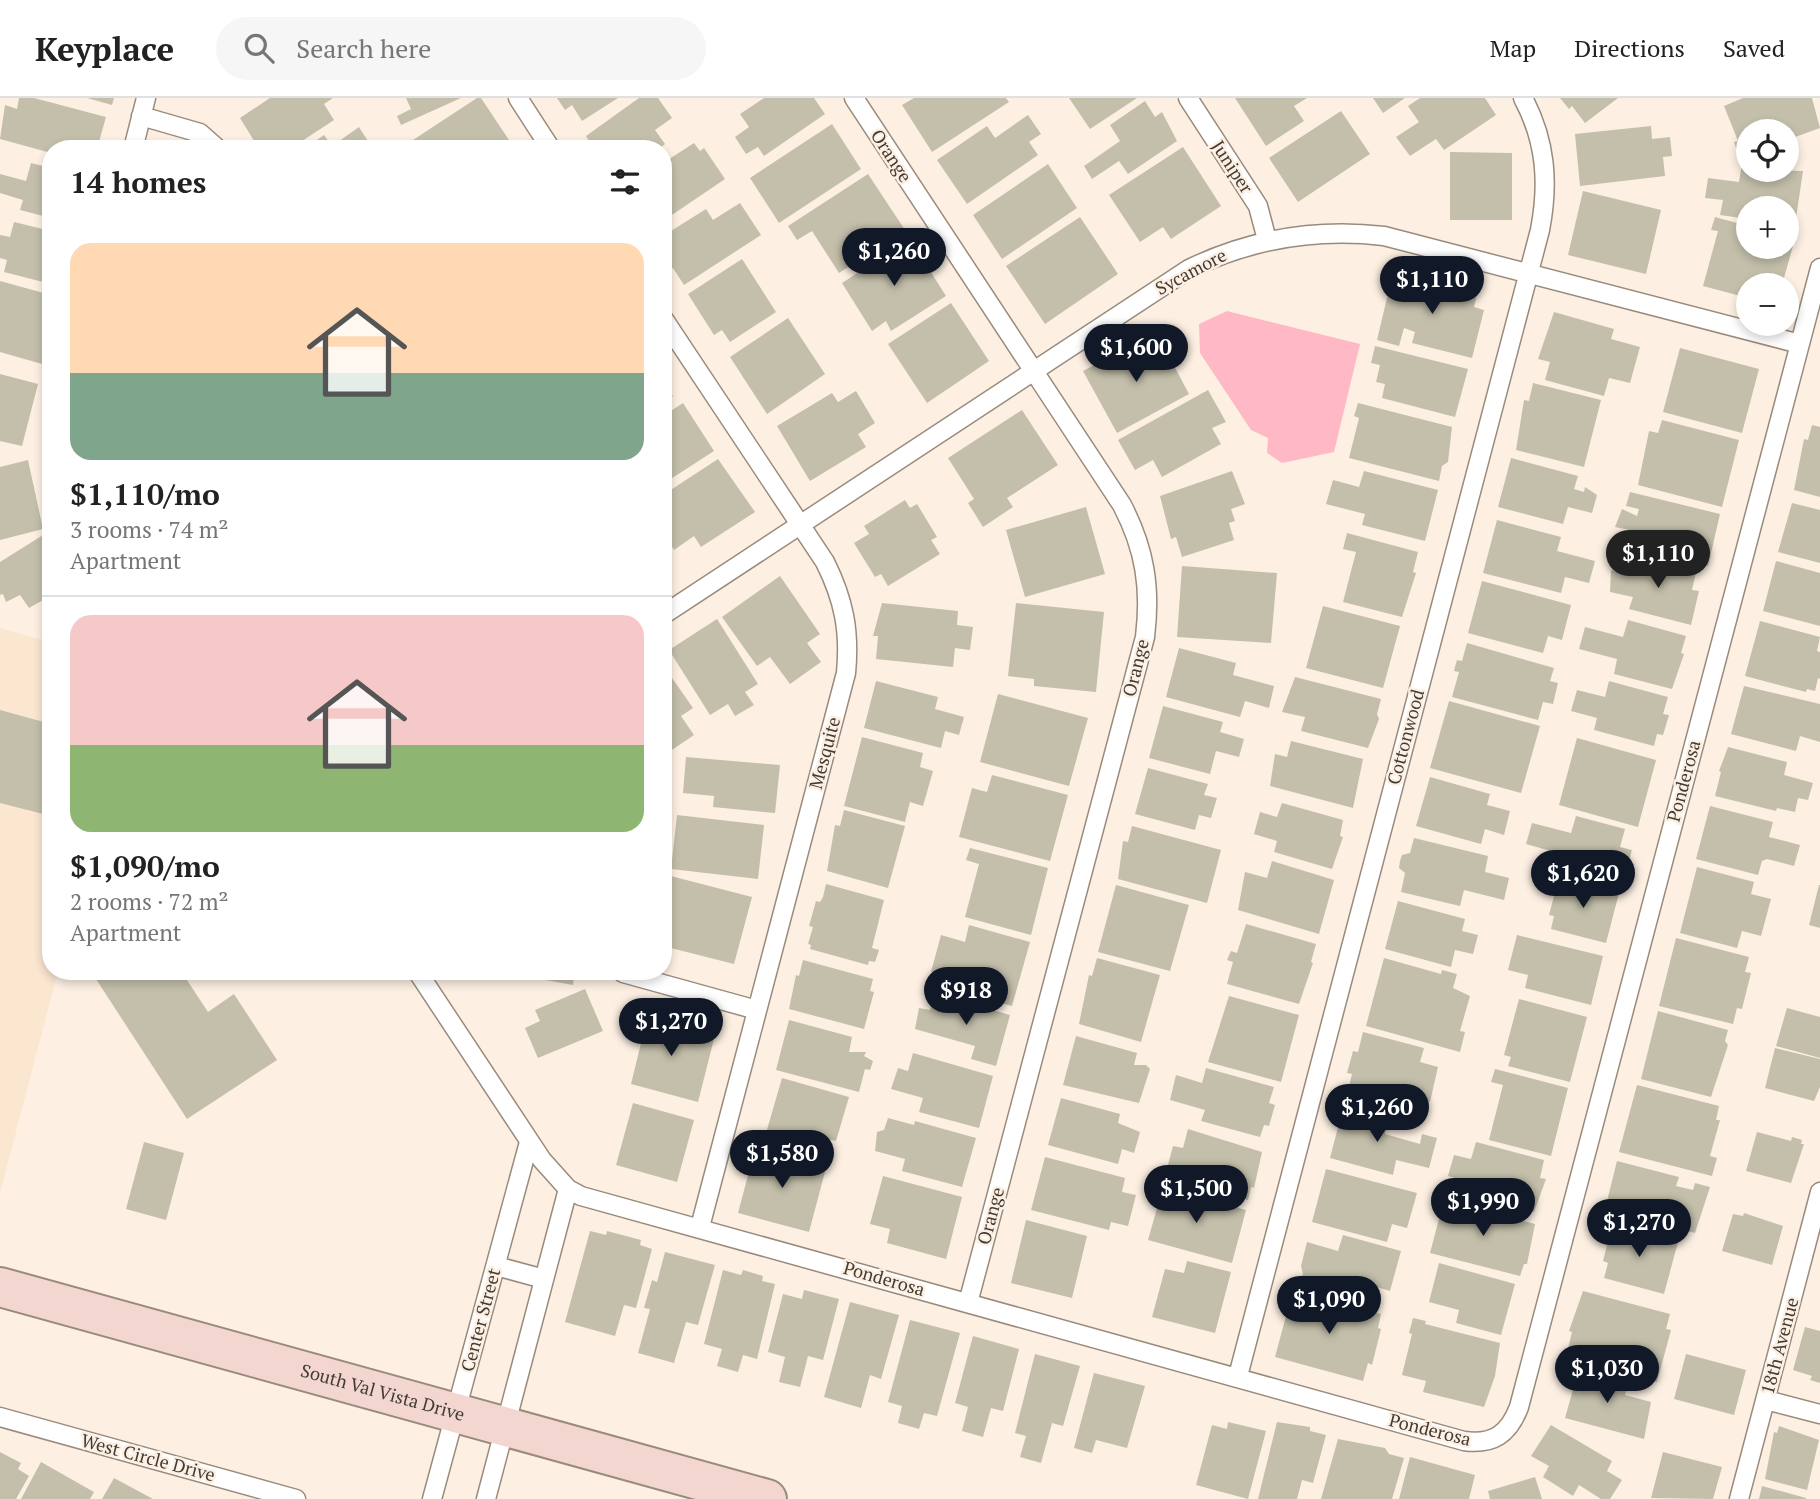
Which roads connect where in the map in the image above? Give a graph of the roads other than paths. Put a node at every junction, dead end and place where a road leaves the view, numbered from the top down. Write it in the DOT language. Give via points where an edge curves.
graph roads {
  1 [pos="518,98"];
  2 [pos="854,98"];
  3 [pos="1188,98"];
  4 [pos="1523,98"];
  5 [pos="143,107"];
  6 [pos="135,140"];
  7 [pos="208,140"];
  8 [pos="545,140"];
  9 [pos="1267,240"];
  10 [pos="1820,268"];
  11 [pos="1528,275"];
  12 [pos="672,332"];
  13 [pos="1800,344"];
  14 [pos="1033,372"];
  15 [pos="800,525"];
  16 [pos="672,609"];
  17 [pos="423,980"];
  18 [pos="648,980"];
  19 [pos="757,1010"];
  20 [pos="529,1142"];
  21 [pos="568,1189"];
  22 [pos="1820,1192"];
  23 [pos="699,1227"];
  24 [pos="1814,1239"];
  25 [pos="496,1266"];
  26 [pos="544,1279"];
  27 [pos="0,1287"];
  28 [pos="968,1303"];
  29 [pos="1238,1376"];
  30 [pos="1766,1400"];
  31 [pos="456,1413"];
  32 [pos="1820,1415"];
  33 [pos="0,1417"];
  34 [pos="505,1427"];
  35 [pos="296,1499"];
  36 [pos="432,1499"];
  37 [pos="486,1499"];
  38 [pos="767,1499"];
  39 [pos="1739,1499"];
  1 -- 8 [label="lane"];
  2 -- 14 [label="lane, Orange"];
  3 -- 9 [label="lane, Juniper" via="1258,206"];
  4 -- 11 [label="lane, Cottonwood" via="1540,137 1546,184"];
  5 -- 6 [label="lane"];
  5 -- 7 [label="lane"];
  9 -- 11 [label="lane, Sycamore" via="1309,234 1384,236"];
  9 -- 14 [label="lane, Sycamore" via="1189,269"];
  10 -- 13 [label="lane, Ponderosa"];
  11 -- 13 [label="lane, Sycamore"];
  11 -- 29 [label="lane, Cottonwood"];
  12 -- 15 [label="lane, Mesquite"];
  13 -- 29 [label="lane, Ponderosa" via="1515,1419 1499,1438 1464,1441"];
  14 -- 15 [label="lane, Sycamore"];
  14 -- 28 [label="lane, Orange" via="1135,529 1149,584 1148,610 1145,636"];
  15 -- 16 [label="lane, Sycamore"];
  15 -- 19 [label="lane, Mesquite" via="839,589 847,617 846,673"];
  17 -- 20 [label="lane, Ponderosa"];
  18 -- 19 [label="lane"];
  19 -- 23 [label="lane, Mesquite"];
  20 -- 21 [label="lane, Ponderosa"];
  20 -- 25 [label="lane, Center Street"];
  21 -- 23 [label="lane, Ponderosa"];
  21 -- 26 [label="lane"];
  22 -- 24 [label="lane, 18th Avenue"];
  23 -- 28 [label="lane, Ponderosa"];
  24 -- 30 [label="lane, 18th Avenue"];
  25 -- 26 [label="lane"];
  25 -- 31 [label="lane, Center Street"];
  26 -- 34 [label="lane"];
  27 -- 31 [label="main road, South Val Vista Drive"];
  28 -- 29 [label="lane, Ponderosa"];
  30 -- 32 [label="lane"];
  30 -- 39 [label="lane, 18th Avenue"];
  31 -- 34 [label="main road, South Val Vista Drive"];
  31 -- 36 [label="lane, Center Street"];
  33 -- 35 [label="lane, West Circle Drive"];
  34 -- 37 [label="lane"];
  34 -- 38 [label="main road, South Val Vista Drive"];
}
